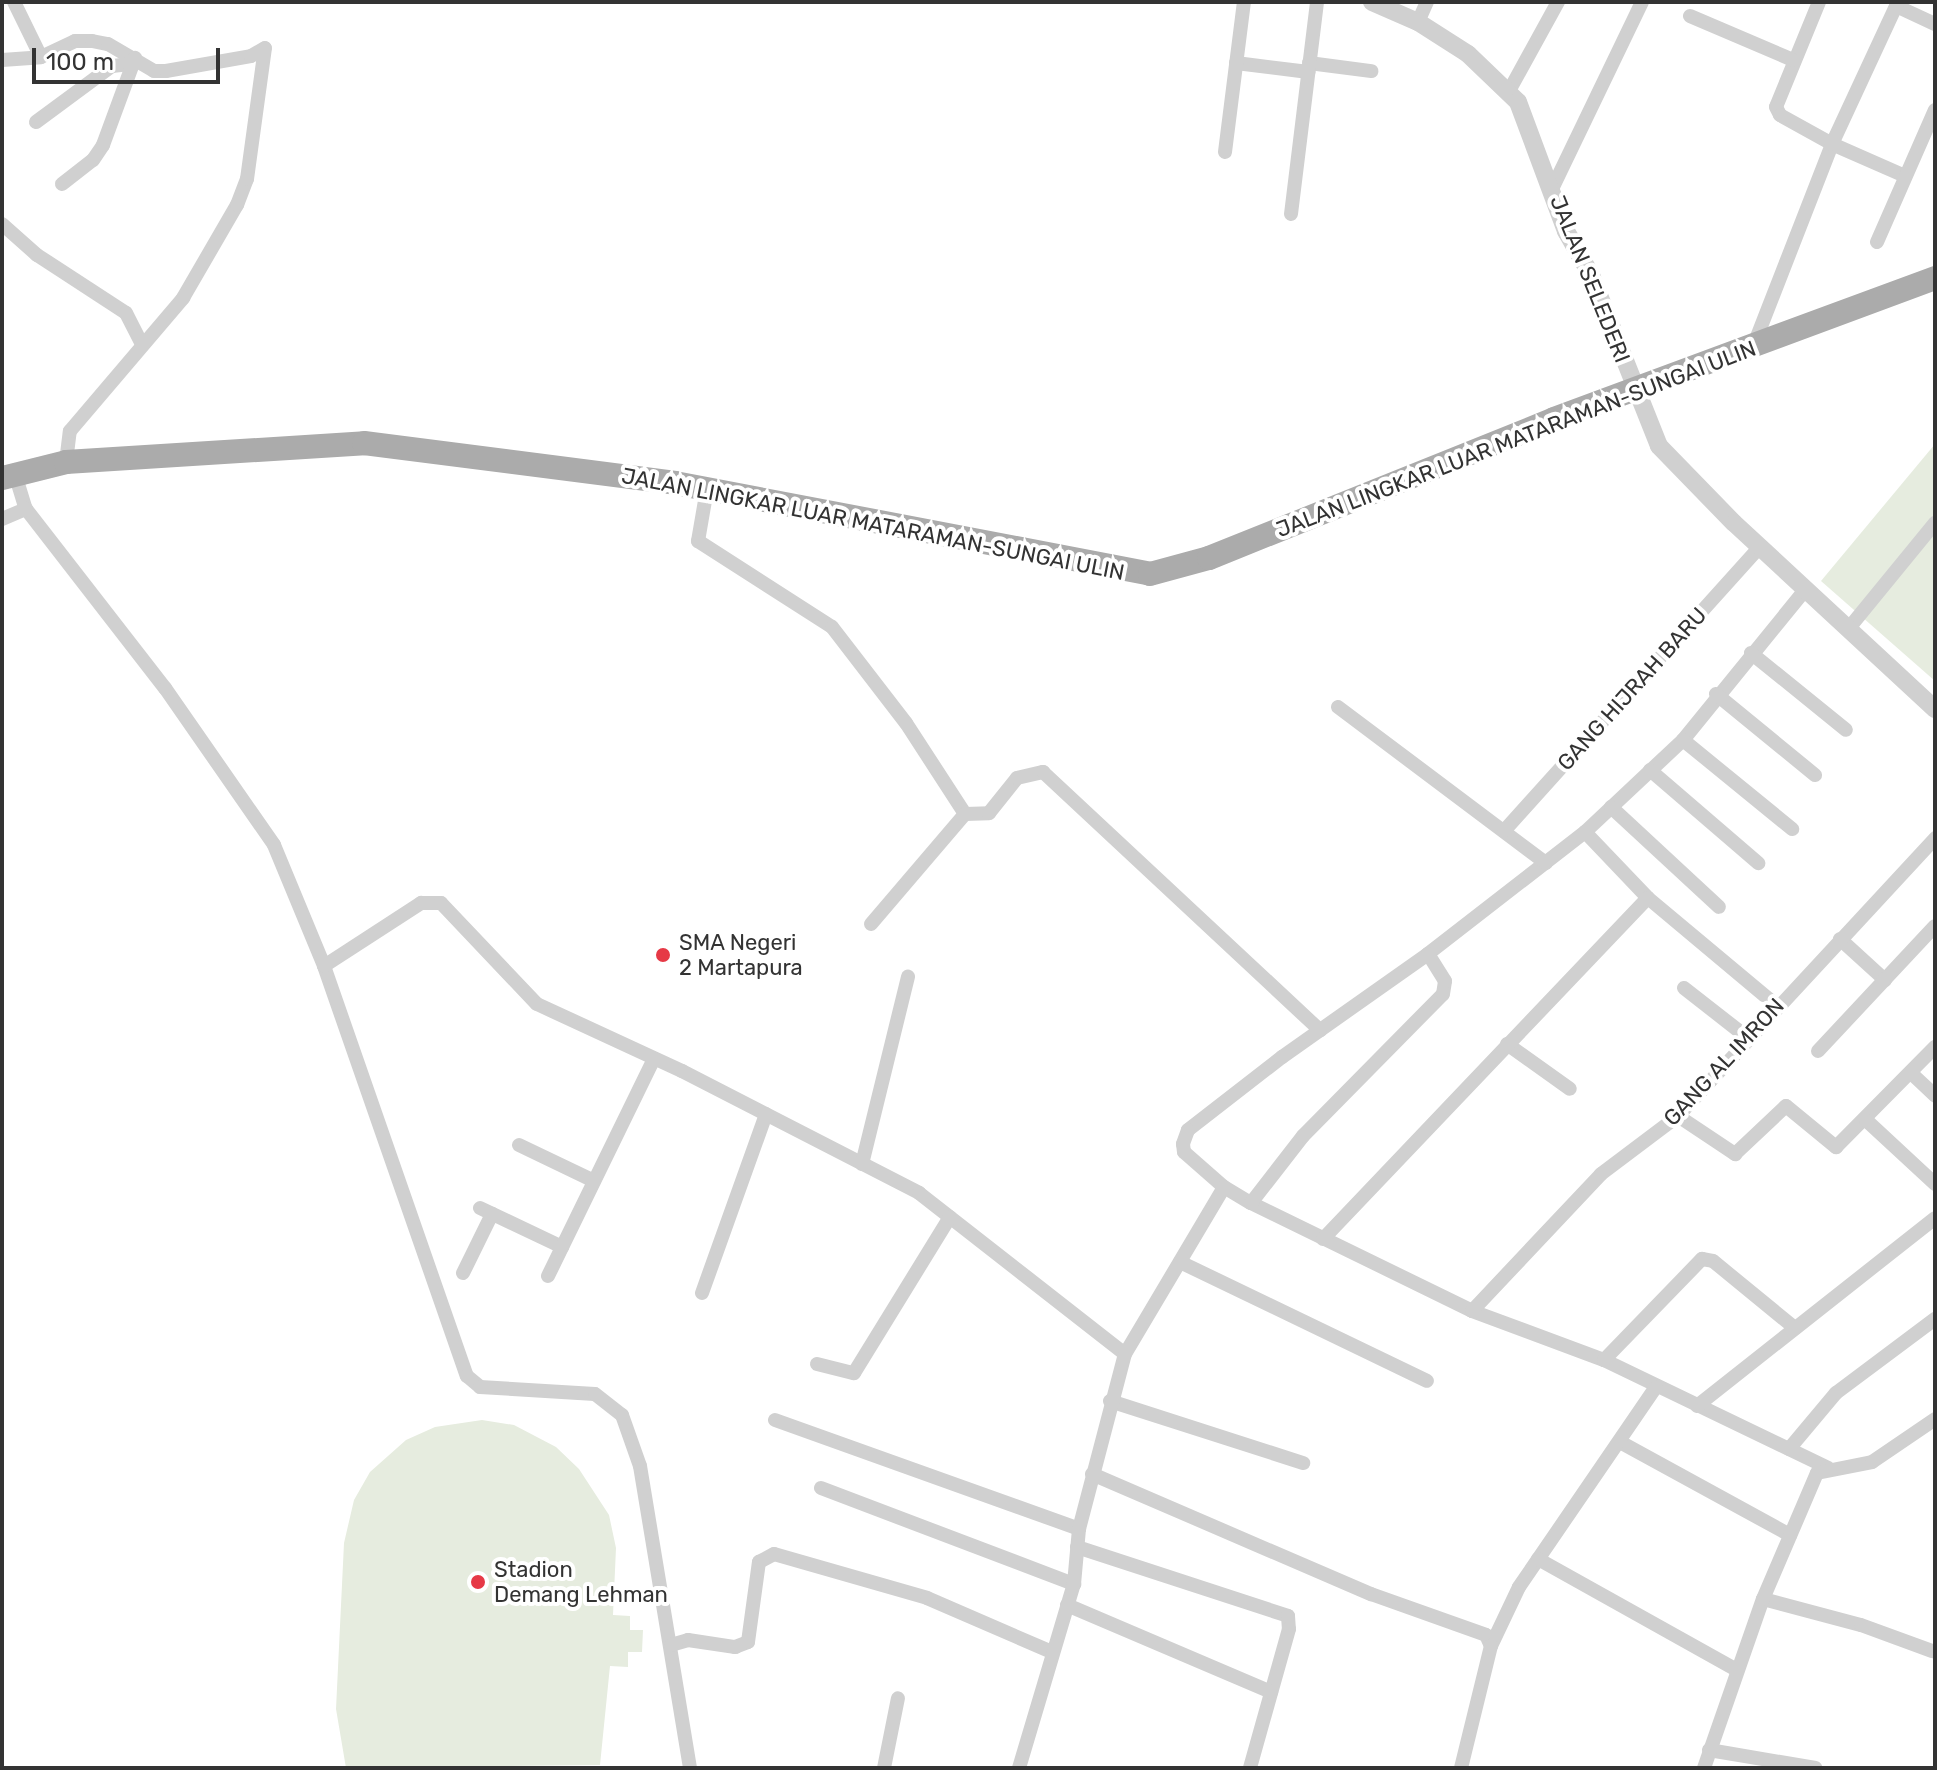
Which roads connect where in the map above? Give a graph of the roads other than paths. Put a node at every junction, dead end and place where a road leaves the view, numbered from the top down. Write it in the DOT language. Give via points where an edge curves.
graph roads {
  1 [pos="14,2"];
  2 [pos="1244,2"];
  3 [pos="1317,2"];
  4 [pos="1372,2"];
  5 [pos="1427,2"];
  6 [pos="1558,2"];
  7 [pos="1642,2"];
  8 [pos="1819,2"];
  9 [pos="1897,4"];
  10 [pos="1690,16"];
  11 [pos="1418,22"];
  12 [pos="1935,24"];
  13 [pos="41,57"];
  14 [pos="2,60"];
  15 [pos="1793,60"];
  16 [pos="134,61"];
  17 [pos="1236,63"];
  18 [pos="1309,68"];
  19 [pos="1371,71"];
  20 [pos="1509,91"];
  21 [pos="1935,110"];
  22 [pos="36,122"];
  23 [pos="1832,144"];
  24 [pos="1225,152"];
  25 [pos="1905,176"];
  26 [pos="62,184"];
  27 [pos="1553,187"];
  28 [pos="1291,214"];
  29 [pos="2,224"];
  30 [pos="1877,242"];
  31 [pos="1935,278"];
  32 [pos="141,342"];
  33 [pos="1753,348"];
  34 [pos="1634,390"];
  35 [pos="66,462"];
  36 [pos="8,476"];
  37 [pos="707,489"];
  38 [pos="26,509"];
  39 [pos="2,519"];
  40 [pos="1935,523"];
  41 [pos="1760,547"];
  42 [pos="1805,590"];
  43 [pos="1849,628"];
  44 [pos="1751,653"];
  45 [pos="1716,694"];
  46 [pos="1338,707"];
  47 [pos="1935,709"];
  48 [pos="1846,730"];
  49 [pos="1683,740"];
  50 [pos="1650,770"];
  51 [pos="1815,775"];
  52 [pos="1611,807"];
  53 [pos="965,814"];
  54 [pos="1792,829"];
  55 [pos="1504,831"];
  56 [pos="1585,832"];
  57 [pos="1935,838"];
  58 [pos="1546,863"];
  59 [pos="1758,863"];
  60 [pos="1648,898"];
  61 [pos="1719,907"];
  62 [pos="871,924"];
  63 [pos="1935,926"];
  64 [pos="1840,939"];
  65 [pos="1428,954"];
  66 [pos="324,966"];
  67 [pos="908,977"];
  68 [pos="1885,980"];
  69 [pos="1684,988"];
  70 [pos="1777,1006"];
  71 [pos="1320,1030"];
  72 [pos="1748,1038"];
  73 [pos="1507,1044"];
  74 [pos="1935,1047"];
  75 [pos="1818,1051"];
  76 [pos="654,1059"];
  77 [pos="1911,1073"];
  78 [pos="1570,1089"];
  79 [pos="1935,1095"];
  80 [pos="766,1114"];
  81 [pos="1678,1116"];
  82 [pos="1866,1120"];
  83 [pos="519,1145"];
  84 [pos="862,1164"];
  85 [pos="594,1181"];
  86 [pos="1935,1184"];
  87 [pos="1224,1187"];
  88 [pos="1251,1203"];
  89 [pos="950,1217"];
  90 [pos="1935,1218"];
  91 [pos="1323,1239"];
  92 [pos="562,1247"];
  93 [pos="1180,1262"];
  94 [pos="463,1273"];
  95 [pos="548,1276"];
  96 [pos="702,1293"];
  97 [pos="1472,1311"];
  98 [pos="1935,1319"];
  99 [pos="1795,1328"];
  100 [pos="1125,1354"];
  101 [pos="1604,1360"];
  102 [pos="817,1364"];
  103 [pos="1427,1381"];
  104 [pos="1656,1387"];
  105 [pos="1110,1401"];
  106 [pos="1697,1406"];
  107 [pos="775,1420"];
  108 [pos="1932,1427"];
  109 [pos="1620,1442"];
  110 [pos="1789,1449"];
  111 [pos="1303,1463"];
  112 [pos="1828,1468"];
  113 [pos="1092,1474"];
  114 [pos="821,1488"];
  115 [pos="1079,1529"];
  116 [pos="1790,1535"];
  117 [pos="1077,1547"];
  118 [pos="1538,1559"];
  119 [pos="1074,1584"];
  120 [pos="1763,1599"];
  121 [pos="1067,1605"];
  122 [pos="671,1645"];
  123 [pos="1491,1646"];
  124 [pos="1932,1651"];
  125 [pos="1052,1652"];
  126 [pos="1737,1670"];
  127 [pos="1271,1692"];
  128 [pos="898,1698"];
  129 [pos="1709,1750"];
  130 [pos="690,1768"];
  131 [pos="884,1768"];
  132 [pos="1019,1768"];
  133 [pos="1250,1768"];
  134 [pos="1461,1768"];
  135 [pos="1704,1768"];
  136 [pos="1815,1768"];
  1 -- 13 [label="street"];
  2 -- 17 [label="street"];
  3 -- 18 [label="street"];
  4 -- 11 [label="street, JALAN SELEDERI"];
  5 -- 11 [label="street"];
  6 -- 20 [label="street"];
  7 -- 27 [label="street"];
  8 -- 15 [label="street"];
  9 -- 12 [label="street"];
  9 -- 23 [label="street"];
  10 -- 15 [label="street"];
  11 -- 20 [label="street, JALAN SELEDERI"];
  13 -- 14 [label="street"];
  13 -- 16 [label="street" via="83,41 108,44"];
  15 -- 23 [label="street" via="1776,107 1780,115"];
  16 -- 22 [label="street" via="112,66"];
  16 -- 26 [label="street" via="103,145"];
  16 -- 32 [label="street" via="166,71 251,56 265,48 247,179 237,205 183,298"];
  17 -- 18 [label="street"];
  17 -- 24 [label="street"];
  18 -- 19 [label="street"];
  18 -- 28 [label="street"];
  20 -- 27 [label="street, JALAN SELEDERI" via="1527,118"];
  21 -- 25 [label="street"];
  23 -- 25 [label="street"];
  23 -- 33 [label="street"];
  25 -- 30 [label="street"];
  27 -- 34 [label="street, JALAN SELEDERI" via="1566,231 1591,275"];
  29 -- 32 [label="street" via="37,255 126,313"];
  31 -- 33 [label="main road, JALAN LINGKAR LUAR MATARAMAN-SUNGAI ULIN"];
  32 -- 35 [label="street" via="70,431"];
  33 -- 34 [label="main road, JALAN LINGKAR LUAR MATARAMAN-SUNGAI ULIN"];
  34 -- 37 [label="main road, JALAN LINGKAR LUAR MATARAMAN-SUNGAI ULIN" via="1209,558 1150,574"];
  34 -- 41 [label="street, JALAN SELEDERI" via="1659,446"];
  35 -- 36 [label="main road, JALAN LINGKAR LUAR MATARAMAN-SUNGAI ULIN"];
  35 -- 37 [label="main road, JALAN LINGKAR LUAR MATARAMAN-SUNGAI ULIN" via="364,443"];
  36 -- 38 [label="street"];
  37 -- 53 [label="street" via="698,541 832,627 906,723"];
  38 -- 39 [label="street"];
  38 -- 66 [label="street" via="263,826"];
  40 -- 43 [label="street"];
  41 -- 42 [label="street, JALAN SELEDERI"];
  41 -- 55 [label="street, GANG HIJRAH BARU"];
  42 -- 43 [label="street, JALAN SELEDERI"];
  42 -- 44 [label="street"];
  43 -- 47 [label="street, JALAN SELEDERI"];
  44 -- 45 [label="street"];
  44 -- 48 [label="street"];
  45 -- 49 [label="street"];
  45 -- 51 [label="street"];
  46 -- 55 [label="street"];
  49 -- 50 [label="street"];
  49 -- 54 [label="street"];
  50 -- 52 [label="street"];
  50 -- 59 [label="street"];
  52 -- 56 [label="street"];
  52 -- 61 [label="street"];
  53 -- 62 [label="street"];
  53 -- 71 [label="street" via="989,813 1017,778 1043,772"];
  55 -- 58 [label="street"];
  56 -- 58 [label="street"];
  56 -- 60 [label="street"];
  57 -- 64 [label="street, GANG AL IMRON"];
  58 -- 65 [label="street"];
  60 -- 70 [label="street"];
  60 -- 73 [label="street"];
  63 -- 68 [label="street"];
  64 -- 68 [label="street"];
  64 -- 70 [label="street, GANG AL IMRON"];
  65 -- 71 [label="street"];
  65 -- 88 [label="street" via="1445,981 1443,994 1303,1136"];
  66 -- 76 [label="street" via="421,903 434,900 537,1004"];
  66 -- 122 [label="street" via="467,1376 480,1387 595,1394 622,1415 640,1466"];
  67 -- 84 [label="street"];
  68 -- 75 [label="street"];
  69 -- 72 [label="street"];
  70 -- 72 [label="street, GANG AL IMRON"];
  71 -- 87 [label="street" via="1188,1130 1184,1152"];
  72 -- 81 [label="street, GANG AL IMRON"];
  73 -- 78 [label="street"];
  73 -- 91 [label="street"];
  74 -- 77 [label="street"];
  76 -- 80 [label="street"];
  76 -- 85 [label="street"];
  77 -- 79 [label="street"];
  77 -- 82 [label="street"];
  80 -- 84 [label="street"];
  80 -- 96 [label="street"];
  81 -- 82 [label="street" via="1735,1154 1786,1106 1836,1147"];
  81 -- 97 [label="street, GANG AL IMRON" via="1601,1174"];
  82 -- 86 [label="street"];
  83 -- 85 [label="street"];
  84 -- 89 [label="street" via="919,1193"];
  85 -- 92 [label="street"];
  87 -- 88 [label="street"];
  87 -- 93 [label="street"];
  88 -- 91 [label="street"];
  89 -- 100 [label="street"];
  89 -- 102 [label="street" via="854,1373"];
  90 -- 99 [label="street"];
  91 -- 97 [label="street"];
  92 -- 94 [label="street" via="486,1211"];
  92 -- 95 [label="street"];
  93 -- 100 [label="street"];
  93 -- 103 [label="street"];
  97 -- 101 [label="street"];
  98 -- 110 [label="street" via="1836,1393"];
  99 -- 101 [label="street" via="1708,1258 1694,1263"];
  99 -- 106 [label="street"];
  100 -- 105 [label="street"];
  101 -- 104 [label="street"];
  104 -- 106 [label="street"];
  104 -- 109 [label="street"];
  105 -- 111 [label="street"];
  105 -- 113 [label="street"];
  106 -- 110 [label="street"];
  107 -- 115 [label="street"];
  108 -- 112 [label="street" via="1872,1462"];
  109 -- 116 [label="street"];
  109 -- 118 [label="street"];
  110 -- 112 [label="street"];
  112 -- 116 [label="street" via="1817,1473"];
  113 -- 115 [label="street"];
  113 -- 123 [label="street" via="1371,1594 1486,1635"];
  114 -- 119 [label="street"];
  115 -- 117 [label="street"];
  116 -- 120 [label="street"];
  117 -- 119 [label="street"];
  117 -- 127 [label="street" via="1288,1616"];
  118 -- 123 [label="street"];
  118 -- 126 [label="street"];
  119 -- 121 [label="street"];
  120 -- 124 [label="street"];
  120 -- 126 [label="street"];
  121 -- 125 [label="street"];
  121 -- 127 [label="street"];
  122 -- 125 [label="street" via="688,1640 735,1647 748,1642 759,1562 774,1554 927,1598"];
  122 -- 130 [label="street"];
  123 -- 134 [label="street"];
  125 -- 132 [label="street"];
  126 -- 129 [label="street"];
  127 -- 133 [label="street"];
  128 -- 131 [label="street"];
  129 -- 135 [label="street"];
  129 -- 136 [label="street"];
}
